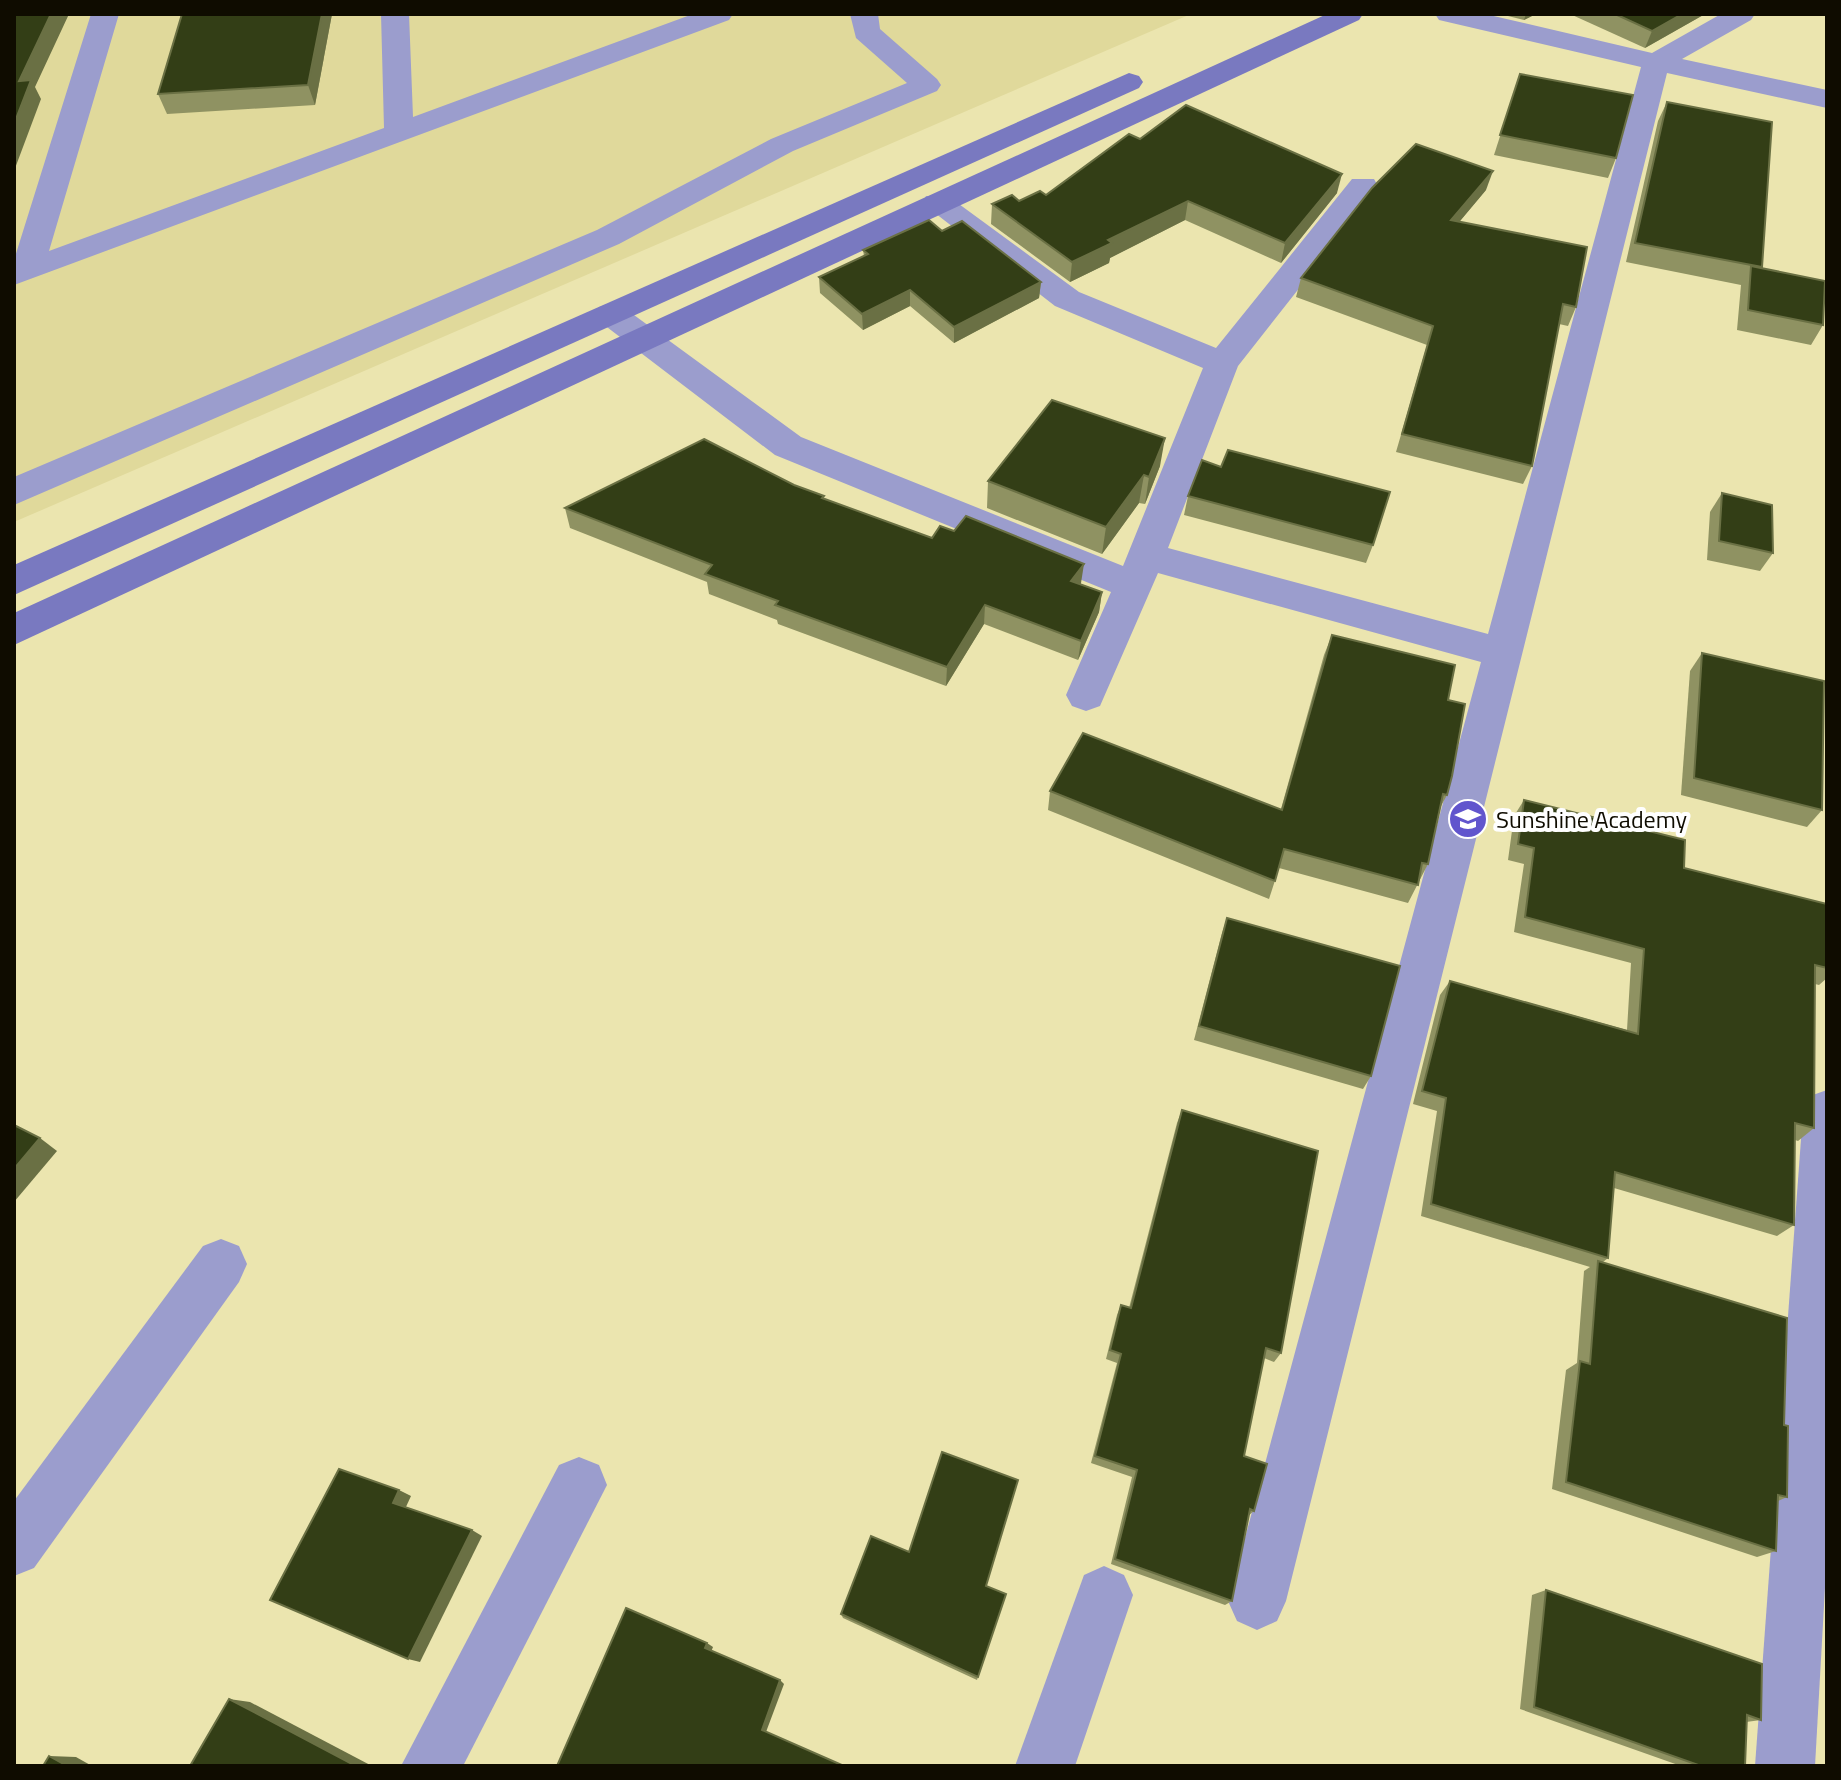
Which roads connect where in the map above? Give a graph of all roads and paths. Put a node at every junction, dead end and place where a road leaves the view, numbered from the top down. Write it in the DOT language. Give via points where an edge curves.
graph roads {
  1 [pos="105,14"];
  2 [pos="395,14"];
  3 [pos="864,14"];
  4 [pos="1280,14"];
  5 [pos="1349,14"];
  6 [pos="1449,14"];
  7 [pos="1741,14"];
  8 [pos="699,17"];
  9 [pos="1656,62"];
  10 [pos="1827,99"];
  11 [pos="399,132"];
  12 [pos="1363,186"];
  13 [pos="937,203"];
  14 [pos="20,272"];
  15 [pos="611,314"];
  16 [pos="640,339"];
  17 [pos="1222,363"];
  18 [pos="14,492"];
  19 [pos="1140,570"];
  20 [pos="14,581"];
  21 [pos="14,630"];
  22 [pos="1501,653"];
  23 [pos="1086,695"];
  24 [pos="1827,1112"];
  25 [pos="221,1264"];
  26 [pos="579,1485"];
  27 [pos="14,1548"];
  28 [pos="1104,1595"];
  29 [pos="1257,1601"];
  30 [pos="431,1766"];
  31 [pos="1045,1766"];
  32 [pos="1785,1766"];
  1 -- 14 [label="street"];
  2 -- 11 [label="street"];
  3 -- 18 [label="street" via="866,32 927,85 782,145 608,237"];
  4 -- 15 [label="street"];
  5 -- 13 [label="street"];
  6 -- 9 [label="street"];
  7 -- 9 [label="street"];
  8 -- 11 [label="street"];
  9 -- 10 [label="street"];
  9 -- 22 [label="street"];
  11 -- 14 [label="street"];
  12 -- 17 [label="street"];
  13 -- 16 [label="street"];
  13 -- 17 [label="street" via="1067,299"];
  15 -- 16 [label="street"];
  15 -- 20 [label="street"];
  16 -- 19 [label="street" via="788,446"];
  16 -- 21 [label="street"];
  17 -- 19 [label="street"];
  19 -- 22 [label="street"];
  19 -- 23 [label="street"];
  22 -- 29 [label="street"];
  24 -- 32 [label="street"];
  25 -- 27 [label="street"];
  26 -- 30 [label="street"];
  28 -- 31 [label="street"];
}
